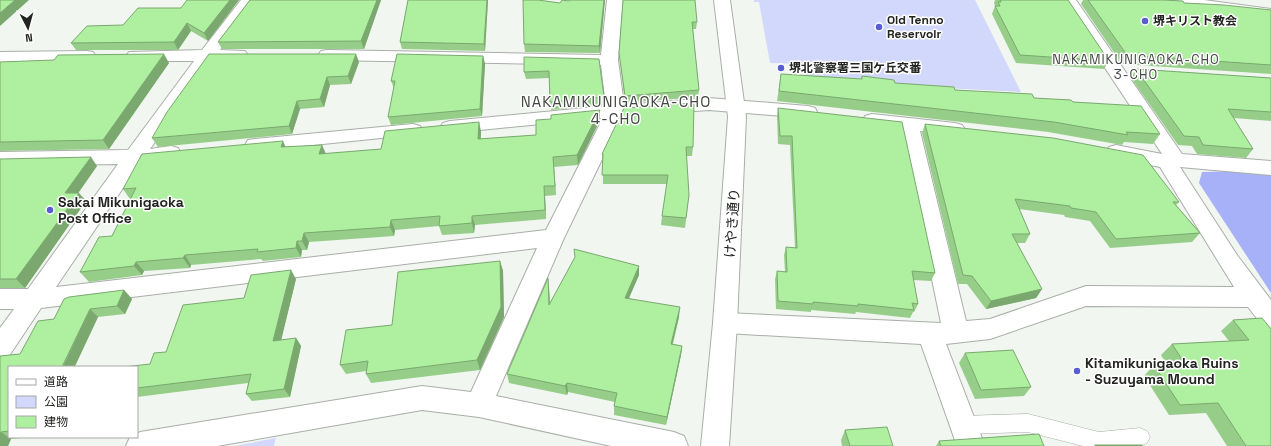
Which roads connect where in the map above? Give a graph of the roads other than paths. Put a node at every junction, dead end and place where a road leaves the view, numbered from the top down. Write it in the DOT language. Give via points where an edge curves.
graph roads {
  1 [pos="249,0"];
  2 [pos="615,0"];
  3 [pos="722,0"];
  4 [pos="1068,0"];
  5 [pos="1170,0"];
  6 [pos="1224,4"];
  7 [pos="1271,14"];
  8 [pos="206,55"];
  9 [pos="254,55"];
  10 [pos="309,55"];
  11 [pos="0,57"];
  12 [pos="609,60"];
  13 [pos="1114,70"];
  14 [pos="1138,72"];
  15 [pos="736,105"];
  16 [pos="616,110"];
  17 [pos="824,114"];
  18 [pos="855,118"];
  19 [pos="909,124"];
  20 [pos="971,131"];
  21 [pos="236,147"];
  22 [pos="1100,149"];
  23 [pos="188,152"];
  24 [pos="132,157"];
  25 [pos="0,159"];
  26 [pos="1171,161"];
  27 [pos="1271,168"];
  28 [pos="553,238"];
  29 [pos="1254,297"];
  30 [pos="0,299"];
  31 [pos="34,299"];
  32 [pos="1271,318"];
  33 [pos="725,323"];
  34 [pos="956,333"];
  35 [pos="930,334"];
  36 [pos="0,348"];
  37 [pos="478,405"];
  38 [pos="967,436"];
  39 [pos="1140,437"];
  40 [pos="140,446"];
  41 [pos="674,446"];
  42 [pos="715,446"];
  1 -- 8 [label="street"];
  2 -- 12 [label="street"];
  3 -- 15 [label="street, けやき通り"];
  4 -- 13 [label="street"];
  5 -- 6 [label="street"];
  6 -- 7 [label="street"];
  8 -- 9 [label="street"];
  8 -- 11 [label="street"];
  8 -- 24 [label="street"];
  10 -- 12 [label="street"];
  12 -- 16 [label="street"];
  13 -- 14 [label="street"];
  13 -- 26 [label="street"];
  15 -- 16 [label="street" via="709,104"];
  15 -- 17 [label="street"];
  15 -- 33 [label="street, けやき通り" via="735,168"];
  16 -- 21 [label="street"];
  16 -- 28 [label="street"];
  18 -- 19 [label="street"];
  19 -- 20 [label="street"];
  19 -- 34 [label="street"];
  22 -- 26 [label="street"];
  23 -- 24 [label="street"];
  24 -- 25 [label="street"];
  24 -- 31 [label="street"];
  26 -- 27 [label="street"];
  26 -- 29 [label="street" via="1220,248"];
  28 -- 31 [label="street"];
  28 -- 37 [label="street"];
  29 -- 32 [label="street"];
  29 -- 34 [label="street" via="1086,296 990,329"];
  30 -- 31 [label="street"];
  31 -- 36 [label="street"];
  33 -- 35 [label="street"];
  33 -- 42 [label="street, けやき通り"];
  34 -- 35 [label="street"];
  35 -- 38 [label="street"];
  37 -- 40 [label="street" via="422,398"];
  37 -- 41 [label="street"];
  38 -- 39 [label="lane" via="1028,423 1099,441"];
}
